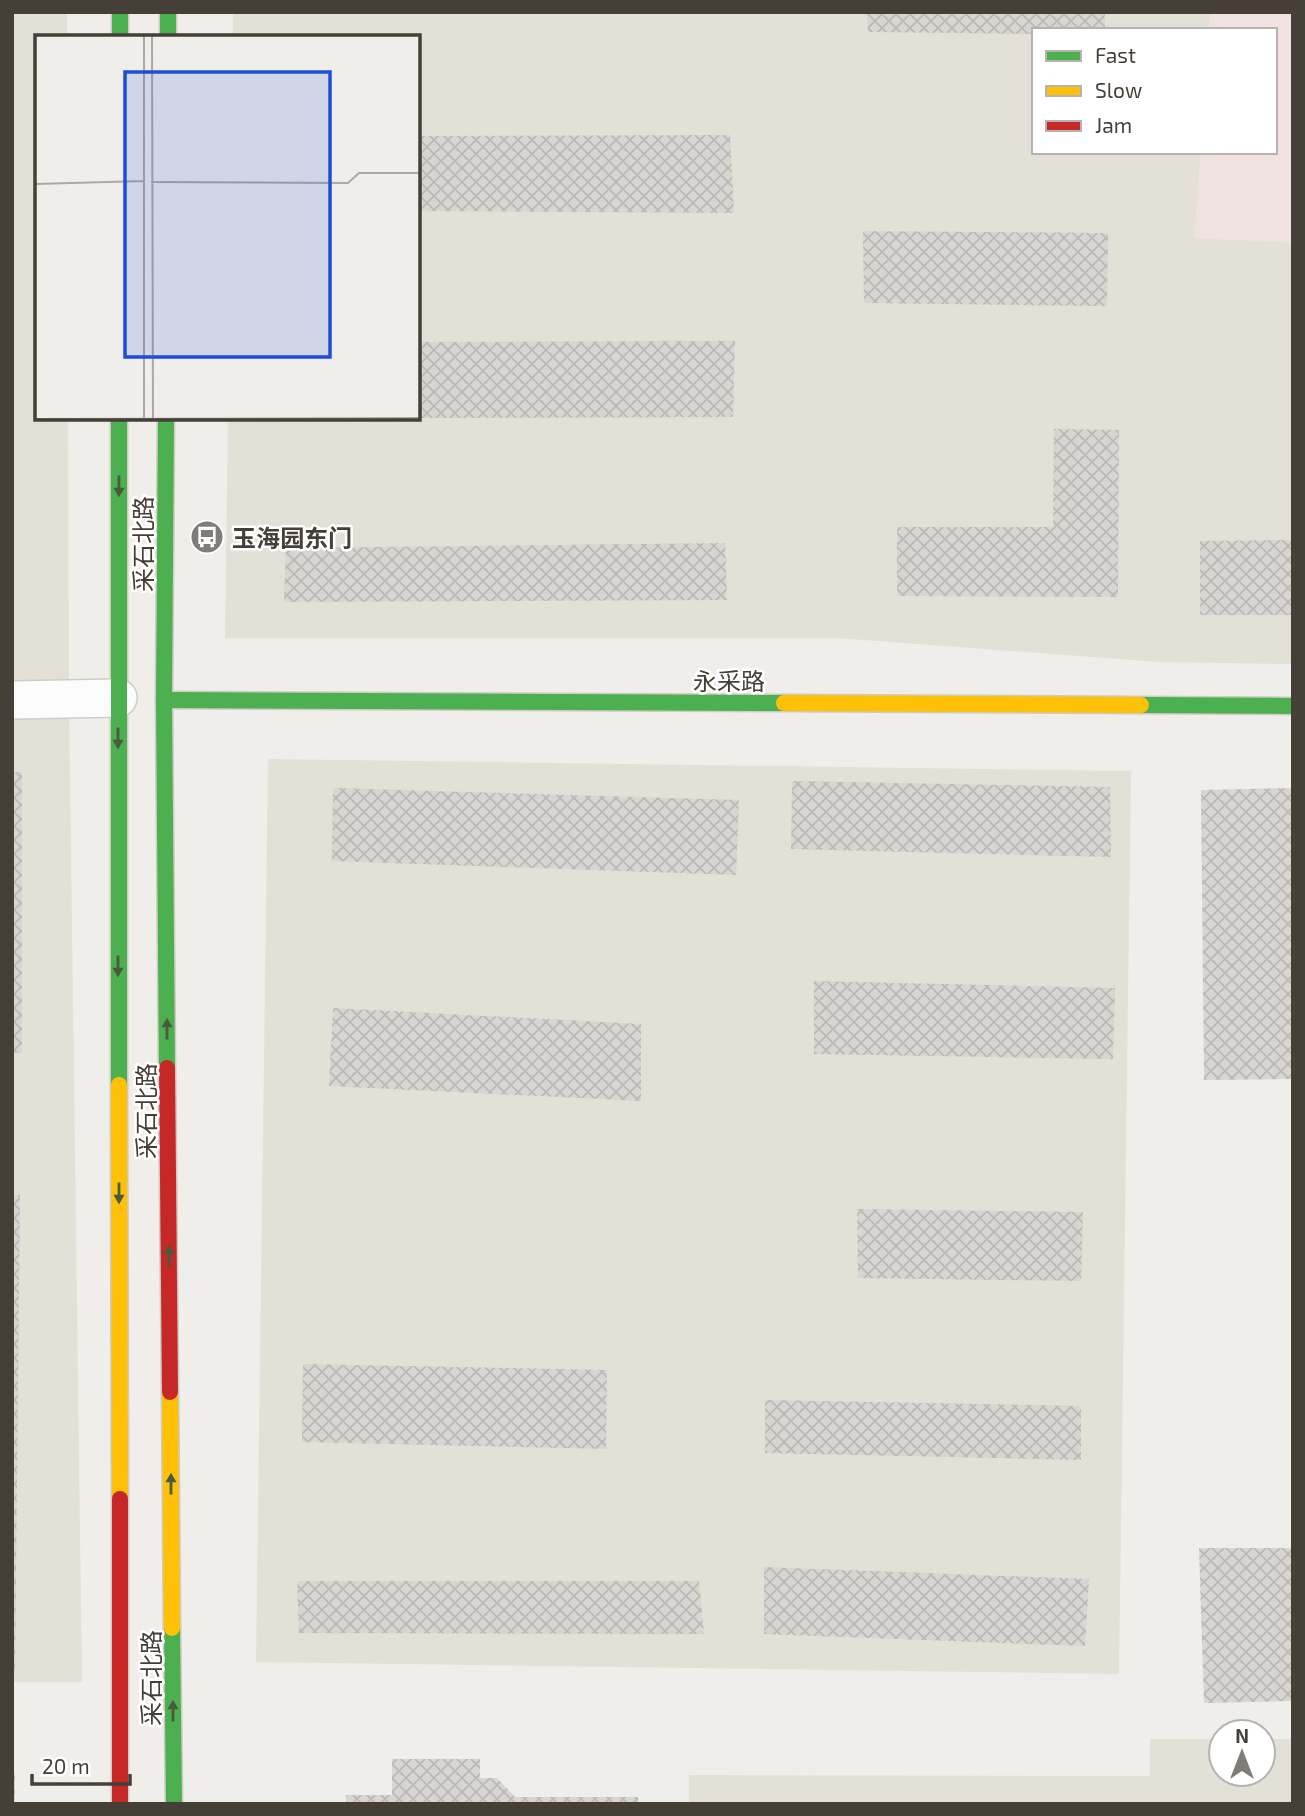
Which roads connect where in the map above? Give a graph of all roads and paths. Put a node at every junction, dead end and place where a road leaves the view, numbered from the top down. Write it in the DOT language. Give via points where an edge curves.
graph roads {
  1 [pos="120,12"];
  2 [pos="168,12"];
  3 [pos="120,35"];
  4 [pos="168,35"];
  5 [pos="119,420"];
  6 [pos="166,420"];
  7 [pos="118,698"];
  8 [pos="12,700"];
  9 [pos="164,700"];
  10 [pos="1293,706"];
  11 [pos="120,1804"];
  12 [pos="174,1804"];
  1 -- 3 [label="street"];
  2 -- 4 [label="street"];
  5 -- 7 [label="street, 采石北路, one-way"];
  6 -- 9 [label="street, 采石北路"];
  7 -- 8 [label="street"];
  7 -- 11 [label="street, 采石北路, one-way"];
  9 -- 10 [label="street, 永采路"];
  12 -- 9 [label="street, 采石北路, one-way"];
}
